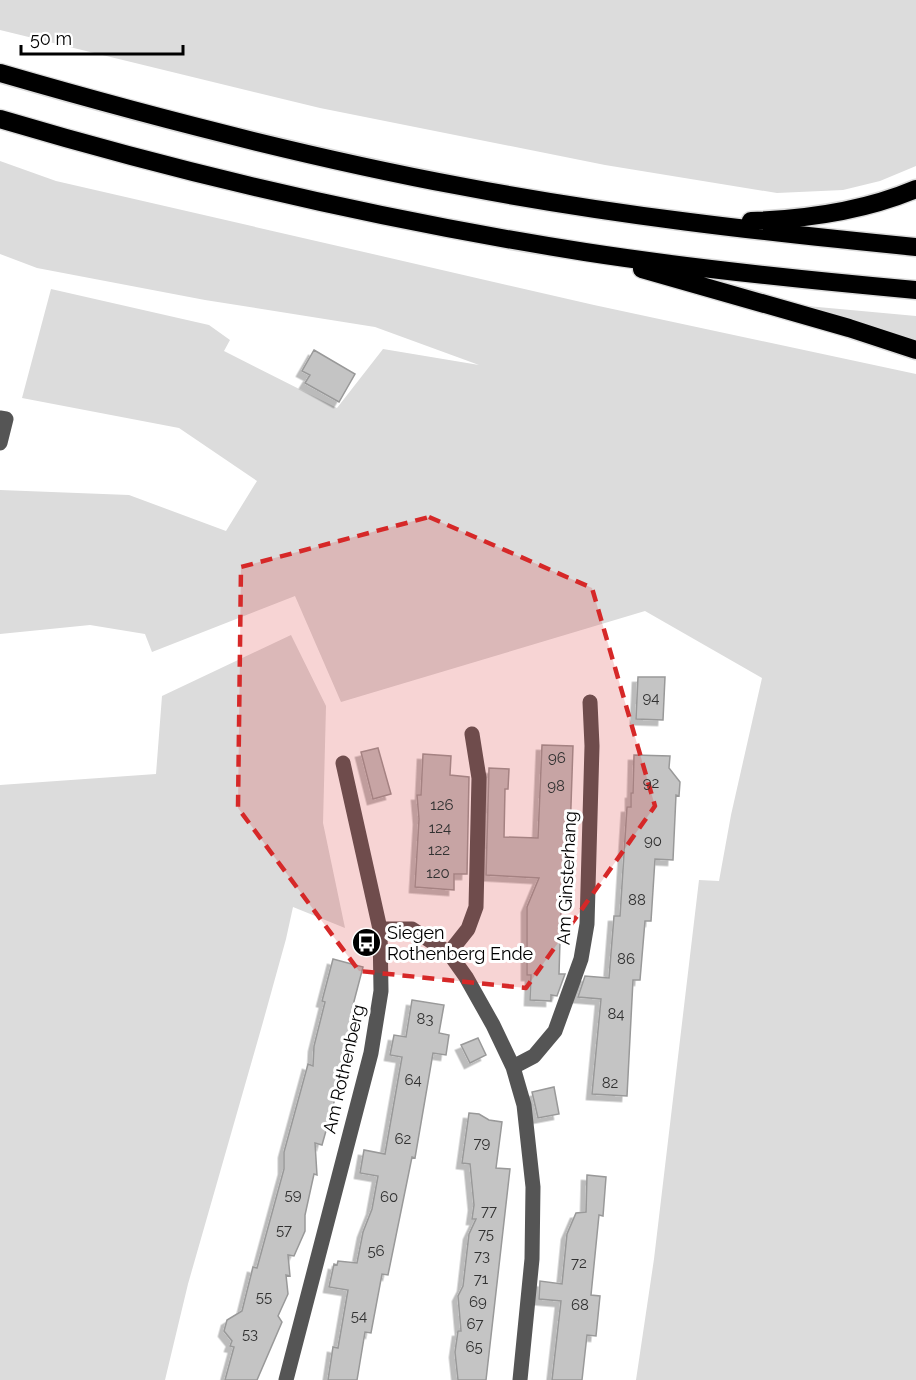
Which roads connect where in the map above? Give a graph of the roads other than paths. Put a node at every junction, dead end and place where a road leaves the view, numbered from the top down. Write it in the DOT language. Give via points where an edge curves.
graph roads {
  1 [pos="0,73"];
  2 [pos="0,119"];
  3 [pos="916,189"];
  4 [pos="697,223"];
  5 [pos="916,247"];
  6 [pos="586,252"];
  7 [pos="916,290"];
  8 [pos="916,350"];
  9 [pos="3,418"];
  10 [pos="0,443"];
  11 [pos="590,702"];
  12 [pos="472,734"];
  13 [pos="344,763"];
  14 [pos="380,929"];
  15 [pos="449,953"];
  16 [pos="513,1067"];
  17 [pos="286,1380"];
  18 [pos="520,1380"];
  1 -- 4 [label="highway" via="205,130 345,163 485,190"];
  2 -- 6 [label="highway" via="326,204"];
  3 -- 4 [label="highway" via="887,201 817,216"];
  4 -- 5 [label="highway"];
  6 -- 7 [label="highway" via="764,276"];
  6 -- 8 [label="highway"];
  9 -- 10 [label="street"];
  11 -- 16 [label="street, Am Ginsterhang" via="587,912 581,959 555,1031 534,1056"];
  12 -- 15 [label="street" via="479,778 476,907 468,929"];
  13 -- 14 [label="street, Am Rothenberg"];
  14 -- 15 [label="street" via="412,929"];
  14 -- 17 [label="street, Am Rothenberg" via="381,991 371,1053"];
  15 -- 16 [label="street" via="488,1016"];
  16 -- 18 [label="street" via="524,1105 533,1187 532,1258"];
}
